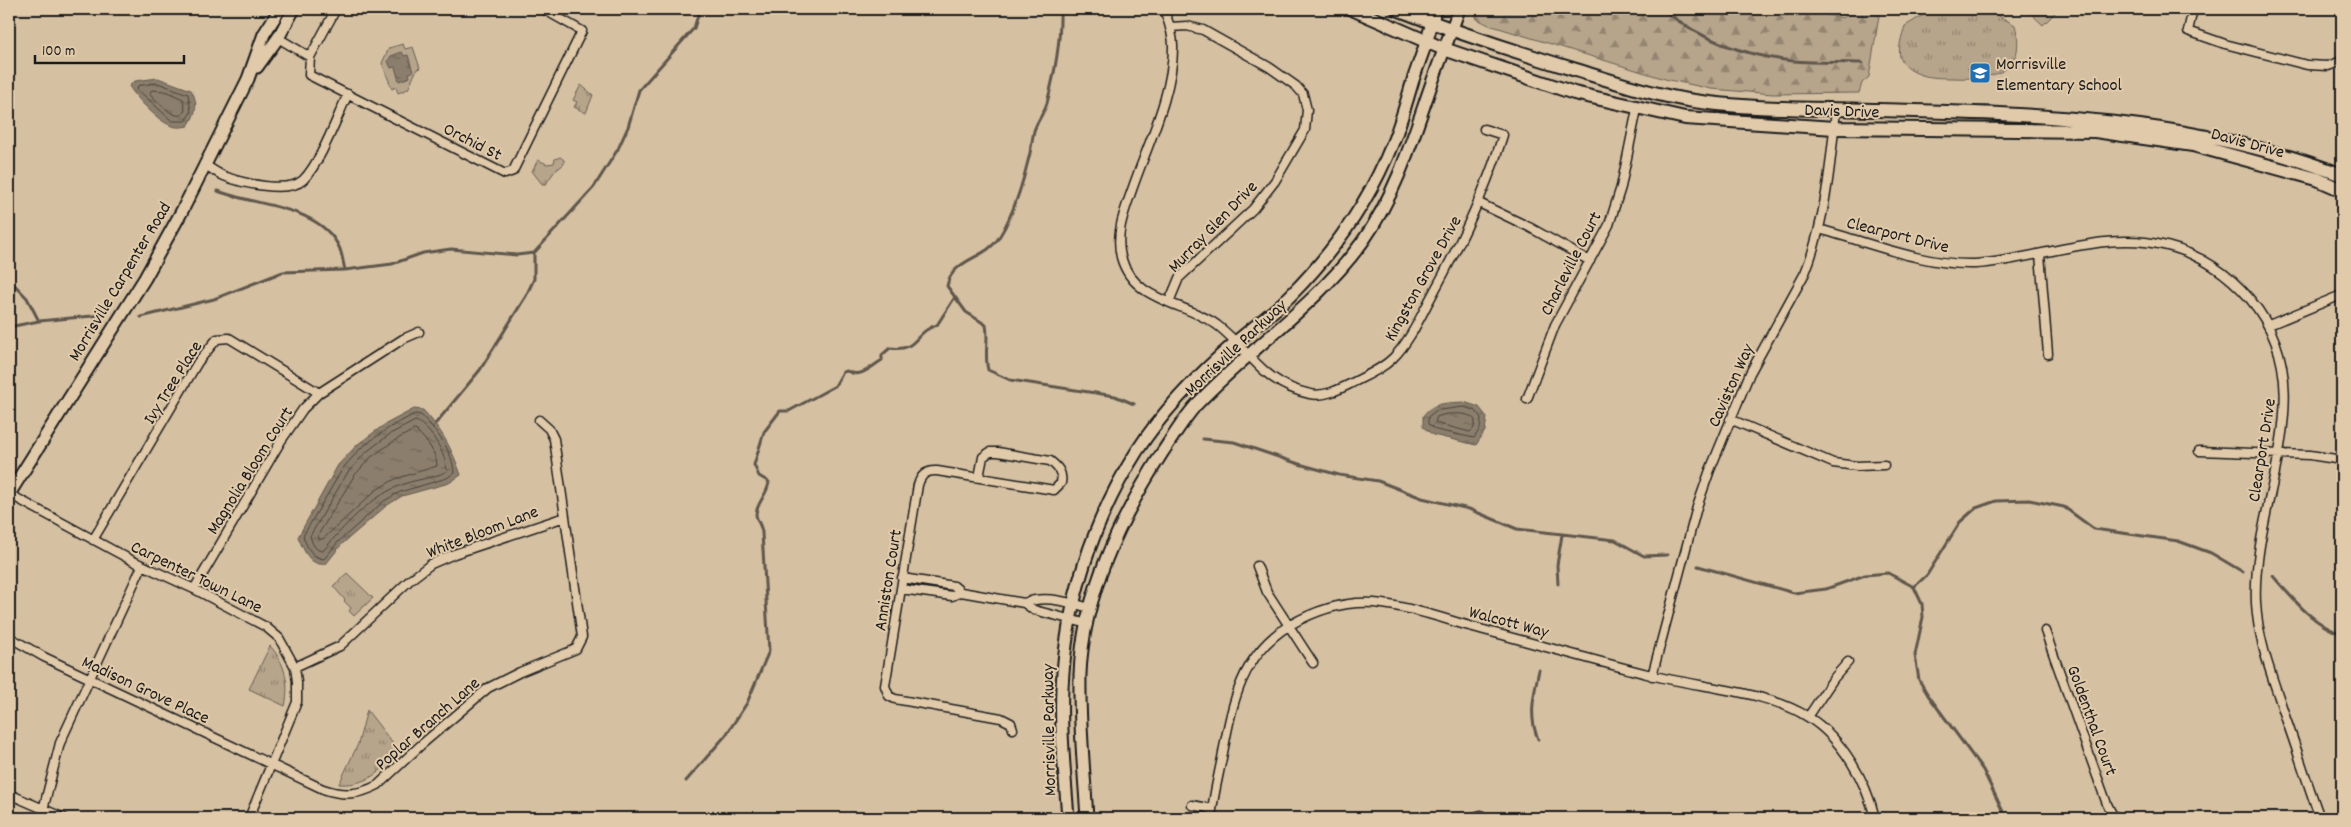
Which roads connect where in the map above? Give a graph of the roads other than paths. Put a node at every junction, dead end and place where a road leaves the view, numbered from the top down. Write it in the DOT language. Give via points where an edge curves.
graph roads {
  1 [pos="280,9"];
  2 [pos="294,9"];
  3 [pos="336,9"];
  4 [pos="543,9"];
  5 [pos="1164,9"];
  6 [pos="1352,9"];
  7 [pos="1397,9"];
  8 [pos="1435,9"];
  9 [pos="1459,9"];
  10 [pos="2193,9"];
  11 [pos="1433,23"];
  12 [pos="1170,27"];
  13 [pos="1452,30"];
  14 [pos="278,38"];
  15 [pos="1427,42"];
  16 [pos="1444,49"];
  17 [pos="310,57"];
  18 [pos="2342,61"];
  19 [pos="248,79"];
  20 [pos="348,94"];
  21 [pos="1638,109"];
  22 [pos="1836,109"];
  23 [pos="1834,128"];
  24 [pos="1484,129"];
  25 [pos="204,164"];
  26 [pos="2342,175"];
  27 [pos="2342,190"];
  28 [pos="1479,203"];
  29 [pos="1819,229"];
  30 [pos="2040,254"];
  31 [pos="1590,261"];
  32 [pos="2339,296"];
  33 [pos="1169,302"];
  34 [pos="2269,325"];
  35 [pos="419,332"];
  36 [pos="1236,342"];
  37 [pos="2048,354"];
  38 [pos="1247,357"];
  39 [pos="319,393"];
  40 [pos="1527,399"];
  41 [pos="1730,419"];
  42 [pos="539,420"];
  43 [pos="2199,451"];
  44 [pos="2278,454"];
  45 [pos="2342,460"];
  46 [pos="1884,465"];
  47 [pos="978,477"];
  48 [pos="9,494"];
  49 [pos="565,516"];
  50 [pos="93,540"];
  51 [pos="142,566"];
  52 [pos="1257,566"];
  53 [pos="902,578"];
  54 [pos="194,589"];
  55 [pos="901,589"];
  56 [pos="961,592"];
  57 [pos="1024,603"];
  58 [pos="1072,603"];
  59 [pos="1091,608"];
  60 [pos="1070,619"];
  61 [pos="1088,624"];
  62 [pos="1288,627"];
  63 [pos="2046,631"];
  64 [pos="9,637"];
  65 [pos="1848,662"];
  66 [pos="1313,663"];
  67 [pos="295,667"];
  68 [pos="1652,676"];
  69 [pos="90,679"];
  70 [pos="1808,717"];
  71 [pos="1013,729"];
  72 [pos="272,765"];
  73 [pos="9,794"];
  74 [pos="1192,805"];
  75 [pos="1212,808"];
  76 [pos="45,810"];
  77 [pos="1481,815"];
  78 [pos="41,818"];
  79 [pos="64,818"];
  80 [pos="249,818"];
  81 [pos="1068,818"];
  82 [pos="1087,818"];
  83 [pos="1211,818"];
  84 [pos="1472,818"];
  85 [pos="1875,818"];
  86 [pos="2114,818"];
  87 [pos="2320,818"];
  1 -- 19 [label="main road, Morrisville Carpenter Road" via="264,34"];
  2 -- 14 [label="main road, Morrisville Carpenter Road"];
  3 -- 17 [label="street"];
  4 -- 20 [label="street, Orchid St" via="582,31 513,171 506,174"];
  5 -- 12 [label="street, Kingston Grove Drive"];
  6 -- 15 [label="main road, Davis Drive"];
  7 -- 11 [label="main road, Davis Drive"];
  8 -- 11 [label="main road, Morrisville Parkway"];
  9 -- 13 [label="main road, Morrisville Parkway"];
  10 -- 18 [label="street" via="2188,31 2206,38 2307,65 2328,66"];
  11 -- 13 [label="main road, Davis Drive"];
  11 -- 15 [label="main road, Morrisville Parkway"];
  12 -- 33 [label="street, Kingston Grove Drive" via="1173,44 1170,76 1119,232 1121,256 1133,280 1154,297"];
  12 -- 33 [label="street, Murray Glen Drive" via="1187,26 1202,30 1282,75 1302,94 1307,110 1305,130 1275,181 1253,209 1179,278"];
  13 -- 16 [label="main road, Morrisville Parkway"];
  13 -- 22 [label="main road, Davis Drive" via="1627,86 1693,101"];
  14 -- 17 [label="street"];
  14 -- 19 [label="main road, Morrisville Carpenter Road"];
  15 -- 16 [label="main road, Davis Drive"];
  15 -- 36 [label="main road, Morrisville Parkway" via="1394,141 1364,202 1325,257 1290,297"];
  16 -- 21 [label="main road, Davis Drive" via="1574,93"];
  16 -- 38 [label="main road, Morrisville Parkway" via="1396,183 1364,240 1318,296"];
  17 -- 20 [label="street, Orchid St" via="309,75"];
  19 -- 25 [label="main road, Morrisville Carpenter Road"];
  20 -- 25 [label="street" via="312,168 302,181 291,186 250,184 222,175"];
  21 -- 23 [label="main road, Davis Drive" via="1685,118"];
  21 -- 31 [label="street, Charleville Court" via="1616,207"];
  22 -- 23 [label="street, Caviston Way"];
  22 -- 26 [label="main road, Davis Drive" via="1997,113 2126,123 2236,143"];
  23 -- 27 [label="main road, Davis Drive" via="2095,131 2193,146 2317,179"];
  23 -- 29 [label="street, Caviston Way"];
  24 -- 28 [label="street, Kingston Grove Drive" via="1503,135"];
  25 -- 48 [label="main road, Morrisville Carpenter Road" via="145,278"];
  28 -- 31 [label="street"];
  28 -- 38 [label="street, Kingston Grove Drive" via="1413,330 1382,366 1335,391 1312,395 1269,376"];
  29 -- 30 [label="street, Clearport Drive" via="1952,263 1985,263"];
  29 -- 41 [label="street, Caviston Way" via="1805,273 1750,373"];
  30 -- 34 [label="street, Clearport Drive" via="2111,241 2170,246 2201,259 2229,278 2248,296"];
  30 -- 37 [label="street"];
  31 -- 40 [label="street, Charleville Court" via="1555,325"];
  32 -- 34 [label="street"];
  33 -- 36 [label="street, Kingston Grove Drive" via="1206,318"];
  34 -- 44 [label="street, Clearport Drive" via="2285,379 2286,407"];
  35 -- 39 [label="street, Magnolia Bloom Court"];
  36 -- 38 [label="street, Kingston Grove Drive"];
  36 -- 58 [label="main road, Morrisville Parkway" via="1168,409 1138,449 1097,529"];
  38 -- 59 [label="main road, Morrisville Parkway" via="1196,405 1144,481 1122,521"];
  39 -- 50 [label="street, Ivy Tree Place" via="230,338 217,339 198,362"];
  39 -- 54 [label="street, Magnolia Bloom Court" via="296,418"];
  41 -- 46 [label="street" via="1832,463"];
  41 -- 68 [label="street, Caviston Way" via="1697,507"];
  42 -- 49 [label="street, Poplar Branch Lane" via="549,428 554,439"];
  43 -- 44 [label="street"];
  44 -- 45 [label="street"];
  44 -- 87 [label="street, Clearport Drive" via="2258,556 2257,620 2270,672"];
  47 -- 47 [label="street, Anniston Court" via="983,457 990,452 998,452 1050,461 1056,465 1062,478 1054,490"];
  47 -- 53 [label="street, Anniston Court" via="931,470 922,475"];
  48 -- 50 [label="street, Carpenter Town Lane"];
  49 -- 67 [label="street, White Bloom Lane" via="431,564 340,646"];
  49 -- 72 [label="street, Poplar Branch Lane" via="582,637 576,649 488,688 378,785 367,791 354,794 331,792"];
  50 -- 51 [label="street, Carpenter Town Lane"];
  51 -- 54 [label="street, Carpenter Town Lane"];
  51 -- 69 [label="street"];
  52 -- 62 [label="street" via="1267,592"];
  53 -- 55 [label="street, Anniston Court"];
  53 -- 56 [label="street" via="954,586"];
  54 -- 67 [label="street, Carpenter Town Lane" via="266,627 279,638"];
  55 -- 56 [label="street" via="952,596"];
  55 -- 71 [label="street, Anniston Court" via="886,691 895,699 1001,718 1011,723"];
  56 -- 57 [label="street"];
  57 -- 58 [label="street" via="1040,599"];
  57 -- 60 [label="street" via="1034,610"];
  58 -- 59 [label="street"];
  58 -- 60 [label="main road, Morrisville Parkway"];
  59 -- 61 [label="main road, Morrisville Parkway"];
  60 -- 61 [label="street"];
  60 -- 81 [label="main road, Morrisville Parkway" via="1062,690"];
  61 -- 82 [label="main road, Morrisville Parkway" via="1080,672"];
  62 -- 66 [label="street"];
  62 -- 68 [label="street, Walcott Way" via="1308,615 1330,608 1374,603 1445,619"];
  62 -- 75 [label="street, Walcott Way" via="1256,656 1236,692"];
  63 -- 86 [label="street, Goldenthal Court"];
  64 -- 69 [label="street, Madison Grove Place"];
  65 -- 70 [label="street"];
  67 -- 72 [label="street, Carpenter Town Lane" via="297,702"];
  68 -- 70 [label="street, Walcott Way" via="1758,698"];
  69 -- 72 [label="street, Madison Grove Place"];
  69 -- 76 [label="street" via="60,743"];
  70 -- 85 [label="street, Walcott Way" via="1832,739 1858,774"];
  72 -- 80 [label="street, Carpenter Town Lane"];
  73 -- 76 [label="street"];
  74 -- 75 [label="street"];
  75 -- 83 [label="street, Walcott Way"];
  76 -- 78 [label="street"];
  76 -- 79 [label="street"];
  77 -- 84 [label="street"];
}
